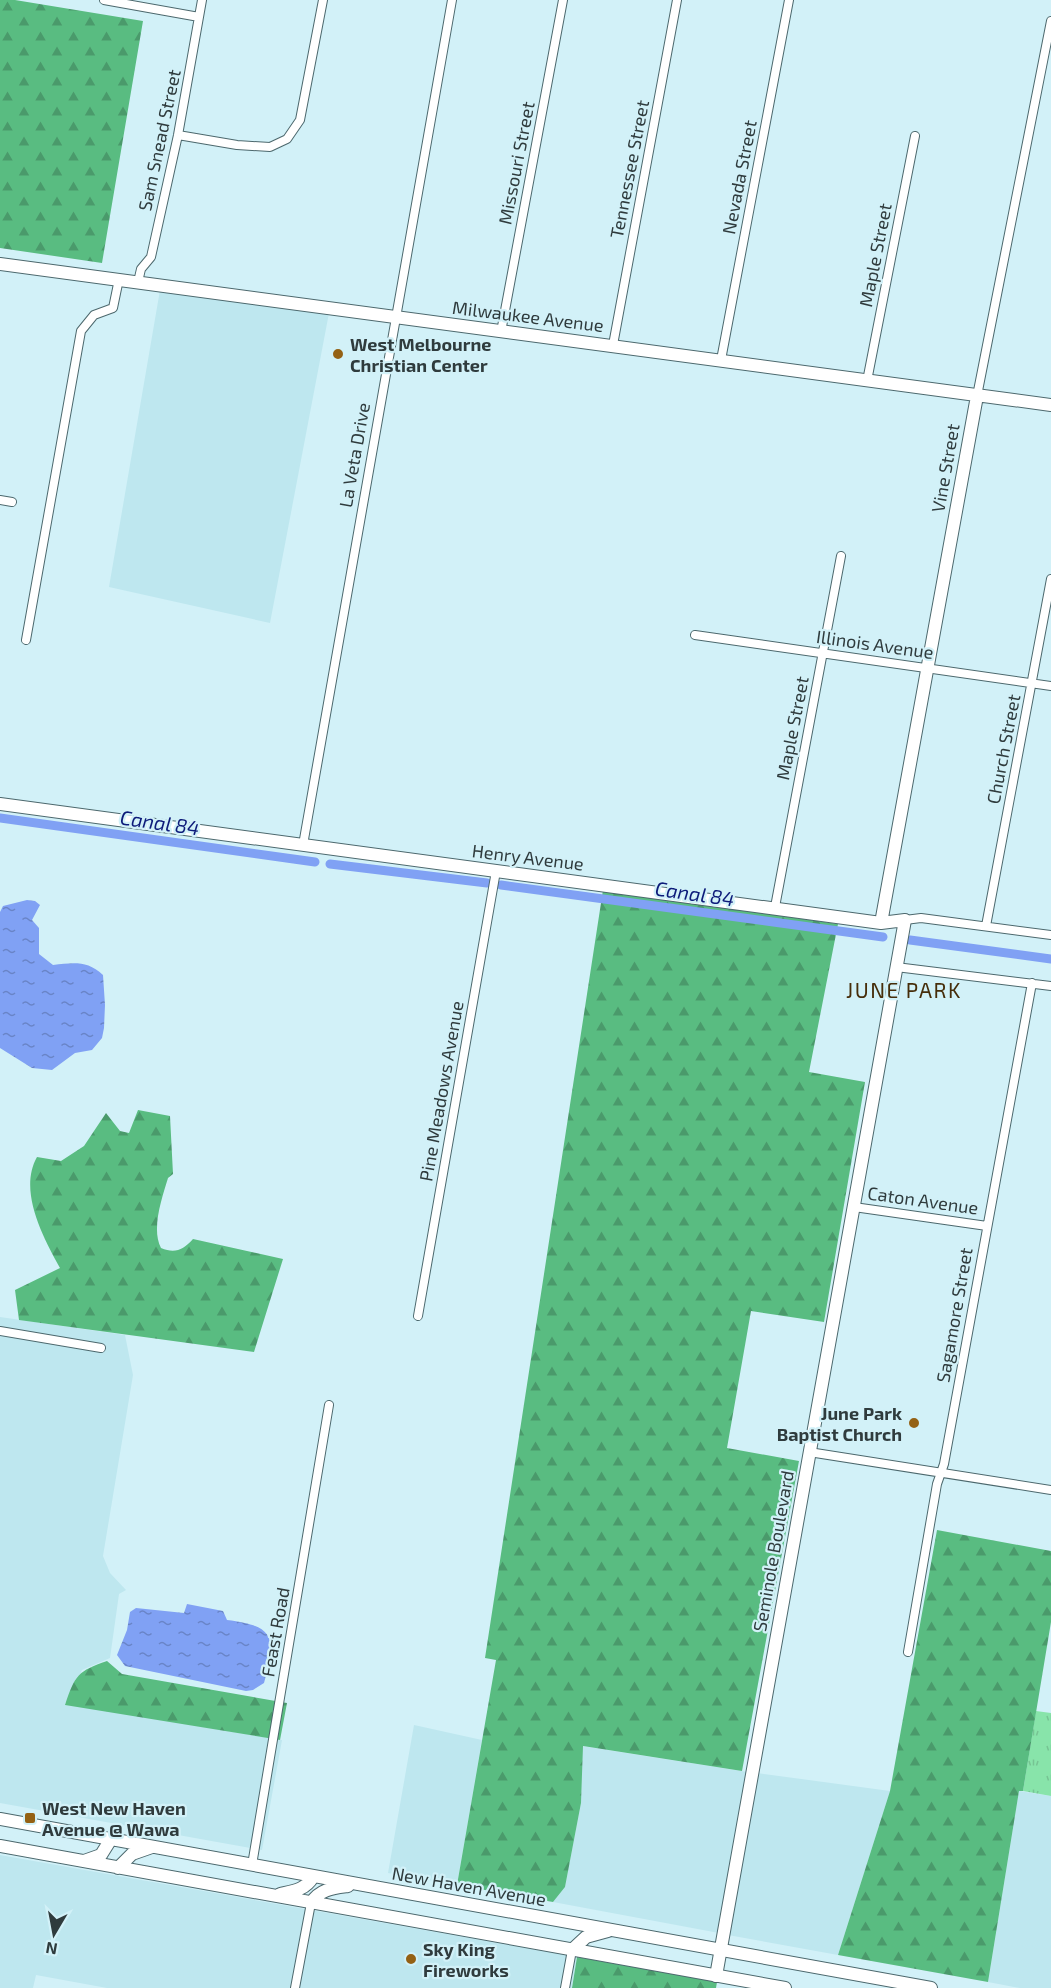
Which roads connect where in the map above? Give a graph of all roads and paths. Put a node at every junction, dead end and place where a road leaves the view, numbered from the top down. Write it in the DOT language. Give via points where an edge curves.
graph roads {
  1 [pos="104,0"];
  2 [pos="202,0"];
  3 [pos="323,0"];
  4 [pos="452,0"];
  5 [pos="563,0"];
  6 [pos="677,0"];
  7 [pos="789,0"];
  8 [pos="199,17"];
  9 [pos="1051,21"];
  10 [pos="178,135"];
  11 [pos="915,136"];
  12 [pos="0,264"];
  13 [pos="119,279"];
  14 [pos="138,282"];
  15 [pos="395,316"];
  16 [pos="501,332"];
  17 [pos="612,345"];
  18 [pos="721,360"];
  19 [pos="867,381"];
  20 [pos="977,396"];
  21 [pos="1051,405"];
  22 [pos="0,500"];
  23 [pos="12,502"];
  24 [pos="841,556"];
  25 [pos="1051,579"];
  26 [pos="694,635"];
  27 [pos="26,640"];
  28 [pos="822,653"];
  29 [pos="927,669"];
  30 [pos="1032,683"];
  31 [pos="1051,686"];
  32 [pos="0,804"];
  33 [pos="303,845"];
  34 [pos="496,872"];
  35 [pos="775,907"];
  36 [pos="905,920"];
  37 [pos="881,923"];
  38 [pos="986,926"];
  39 [pos="1051,935"];
  40 [pos="896,967"];
  41 [pos="1032,983"];
  42 [pos="1051,986"];
  43 [pos="854,1207"];
  44 [pos="987,1226"];
  45 [pos="418,1316"];
  46 [pos="0,1331"];
  47 [pos="101,1348"];
  48 [pos="329,1405"];
  49 [pos="809,1452"];
  50 [pos="939,1473"];
  51 [pos="1051,1490"];
  52 [pos="908,1652"];
  53 [pos="0,1819"];
  54 [pos="26,1824"];
  55 [pos="0,1830"];
  56 [pos="111,1839"];
  57 [pos="0,1846"];
  58 [pos="153,1847"];
  59 [pos="83,1862"];
  60 [pos="252,1865"];
  61 [pos="118,1868"];
  62 [pos="313,1877"];
  63 [pos="358,1884"];
  64 [pos="273,1896"];
  65 [pos="311,1903"];
  66 [pos="612,1930"];
  67 [pos="720,1949"];
  68 [pos="572,1950"];
  69 [pos="716,1976"];
  70 [pos="295,1988"];
  71 [pos="565,1988"];
  72 [pos="782,1988"];
  73 [pos="931,1988"];
  1 -- 8 [label="street"];
  2 -- 8 [label="street, Sam Snead Street"];
  3 -- 10 [label="street" via="300,120 287,139 270,147"];
  4 -- 15 [label="street, La Veta Drive"];
  5 -- 16 [label="street, Missouri Street"];
  6 -- 17 [label="street, Tennessee Street"];
  7 -- 18 [label="street, Nevada Street"];
  8 -- 10 [label="street, Sam Snead Street"];
  9 -- 20 [label="street, Vine Street"];
  10 -- 14 [label="street, Sam Snead Street" via="151,257 141,269"];
  11 -- 19 [label="street, Maple Street"];
  12 -- 13 [label="street, Milwaukee Avenue"];
  13 -- 14 [label="street, Milwaukee Avenue"];
  13 -- 27 [label="street" via="113,308 94,315 81,331"];
  14 -- 15 [label="street, Milwaukee Avenue"];
  15 -- 16 [label="street, Milwaukee Avenue"];
  15 -- 33 [label="street, La Veta Drive"];
  16 -- 17 [label="street, Milwaukee Avenue"];
  17 -- 18 [label="street, Milwaukee Avenue"];
  18 -- 19 [label="street, Milwaukee Avenue"];
  19 -- 20 [label="street, Milwaukee Avenue"];
  20 -- 21 [label="street, Milwaukee Avenue"];
  20 -- 29 [label="street, Vine Street"];
  22 -- 23 [label="street"];
  24 -- 28 [label="street, Maple Street"];
  25 -- 30 [label="street, Church Street"];
  26 -- 28 [label="street, Illinois Avenue"];
  28 -- 29 [label="street, Illinois Avenue"];
  28 -- 35 [label="street, Maple Street"];
  29 -- 30 [label="street, Illinois Avenue"];
  29 -- 37 [label="street, Vine Street"];
  30 -- 31 [label="street, Illinois Avenue"];
  30 -- 38 [label="street, Church Street"];
  32 -- 33 [label="street, Henry Avenue"];
  33 -- 34 [label="street, Henry Avenue"];
  34 -- 35 [label="street, Henry Avenue"];
  34 -- 45 [label="street, Pine Meadows Avenue"];
  35 -- 37 [label="street, Henry Avenue"];
  36 -- 37 [label="street, Henry Avenue"];
  36 -- 38 [label="street, Henry Avenue" via="921,918"];
  36 -- 40 [label="street, Seminole Boulevard"];
  38 -- 39 [label="street, Henry Avenue"];
  40 -- 41 [label="street"];
  40 -- 43 [label="street, Seminole Boulevard"];
  41 -- 42 [label="street"];
  41 -- 44 [label="street, Sagamore Street"];
  43 -- 44 [label="street, Caton Avenue"];
  43 -- 49 [label="street, Seminole Boulevard"];
  44 -- 50 [label="street, Sagamore Street" via="944,1464"];
  46 -- 47 [label="street"];
  48 -- 60 [label="street, Feast Road"];
  49 -- 50 [label="street"];
  49 -- 67 [label="street, Seminole Boulevard"];
  50 -- 51 [label="street"];
  50 -- 52 [label="street, Sagamore Street"];
  53 -- 54 [label="street, New Haven Avenue"];
  54 -- 55 [label="street"];
  54 -- 56 [label="street, New Haven Avenue"];
  56 -- 58 [label="street, New Haven Avenue"];
  56 -- 59 [label="street" via="101,1855"];
  57 -- 59 [label="street"];
  58 -- 60 [label="street, New Haven Avenue"];
  58 -- 61 [label="street" via="132,1854"];
  59 -- 61 [label="street"];
  60 -- 62 [label="street, New Haven Avenue"];
  61 -- 64 [label="street"];
  62 -- 63 [label="street, New Haven Avenue"];
  62 -- 64 [label="street" via="298,1891"];
  63 -- 65 [label="street" via="326,1889"];
  63 -- 66 [label="street, New Haven Avenue"];
  64 -- 65 [label="street"];
  65 -- 68 [label="street"];
  65 -- 70 [label="street"];
  66 -- 67 [label="street, New Haven Avenue"];
  66 -- 68 [label="street" via="586,1937"];
  67 -- 69 [label="street, Seminole Boulevard"];
  67 -- 73 [label="street, New Haven Avenue"];
  68 -- 69 [label="street"];
  68 -- 71 [label="street"];
  69 -- 72 [label="street"];
}
